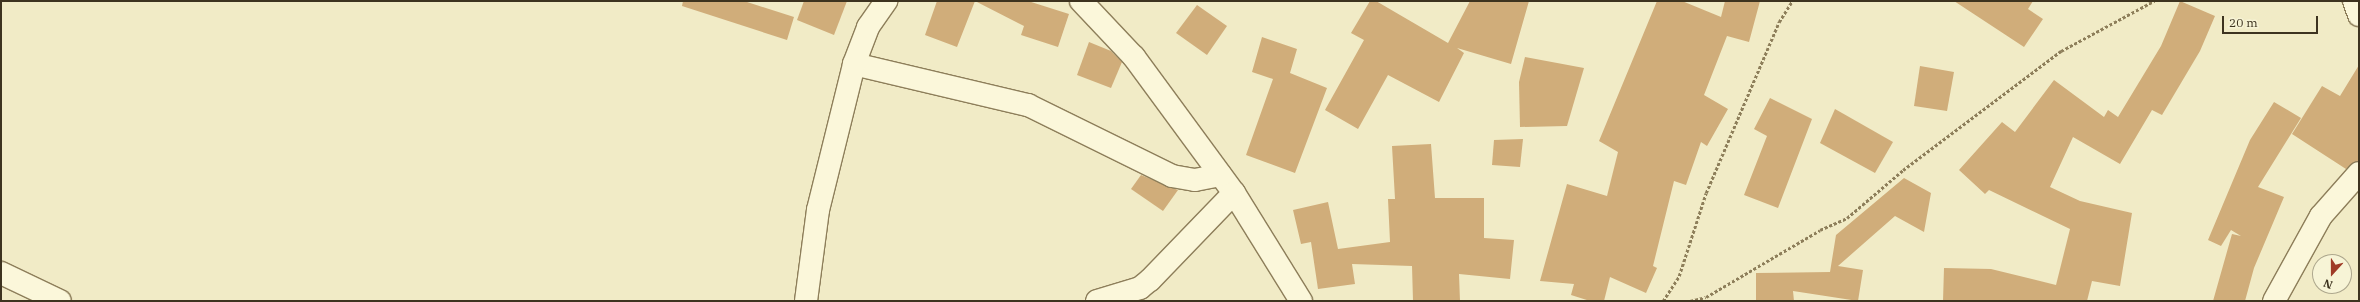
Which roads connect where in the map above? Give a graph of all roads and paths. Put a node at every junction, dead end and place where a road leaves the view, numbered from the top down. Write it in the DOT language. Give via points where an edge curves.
graph roads {
  1 [pos="886,1"];
  2 [pos="1082,1"];
  3 [pos="1792,1"];
  4 [pos="2154,1"];
  5 [pos="2354,1"];
  6 [pos="2359,15"];
  7 [pos="854,64"];
  8 [pos="2359,173"];
  9 [pos="1221,175"];
  10 [pos="1234,193"];
  11 [pos="1,273"];
  12 [pos="60,301"];
  13 [pos="806,301"];
  14 [pos="1097,301"];
  15 [pos="1301,301"];
  16 [pos="1663,301"];
  17 [pos="1690,301"];
  18 [pos="2274,301"];
  1 -- 7 [label="street" via="868,27"];
  2 -- 9 [label="street" via="1134,57"];
  3 -- 16 [label="path" via="1779,22 1706,193 1679,276"];
  4 -- 17 [label="path" via="2061,51 1903,170 1847,218 1820,230 1706,296"];
  5 -- 6 [label="street"];
  7 -- 9 [label="street" via="1028,105 1172,176 1195,180"];
  7 -- 13 [label="street" via="818,210"];
  8 -- 18 [label="street" via="2321,216"];
  9 -- 10 [label="street"];
  10 -- 14 [label="street" via="1140,288"];
  10 -- 15 [label="street"];
  11 -- 12 [label="street"];
}
